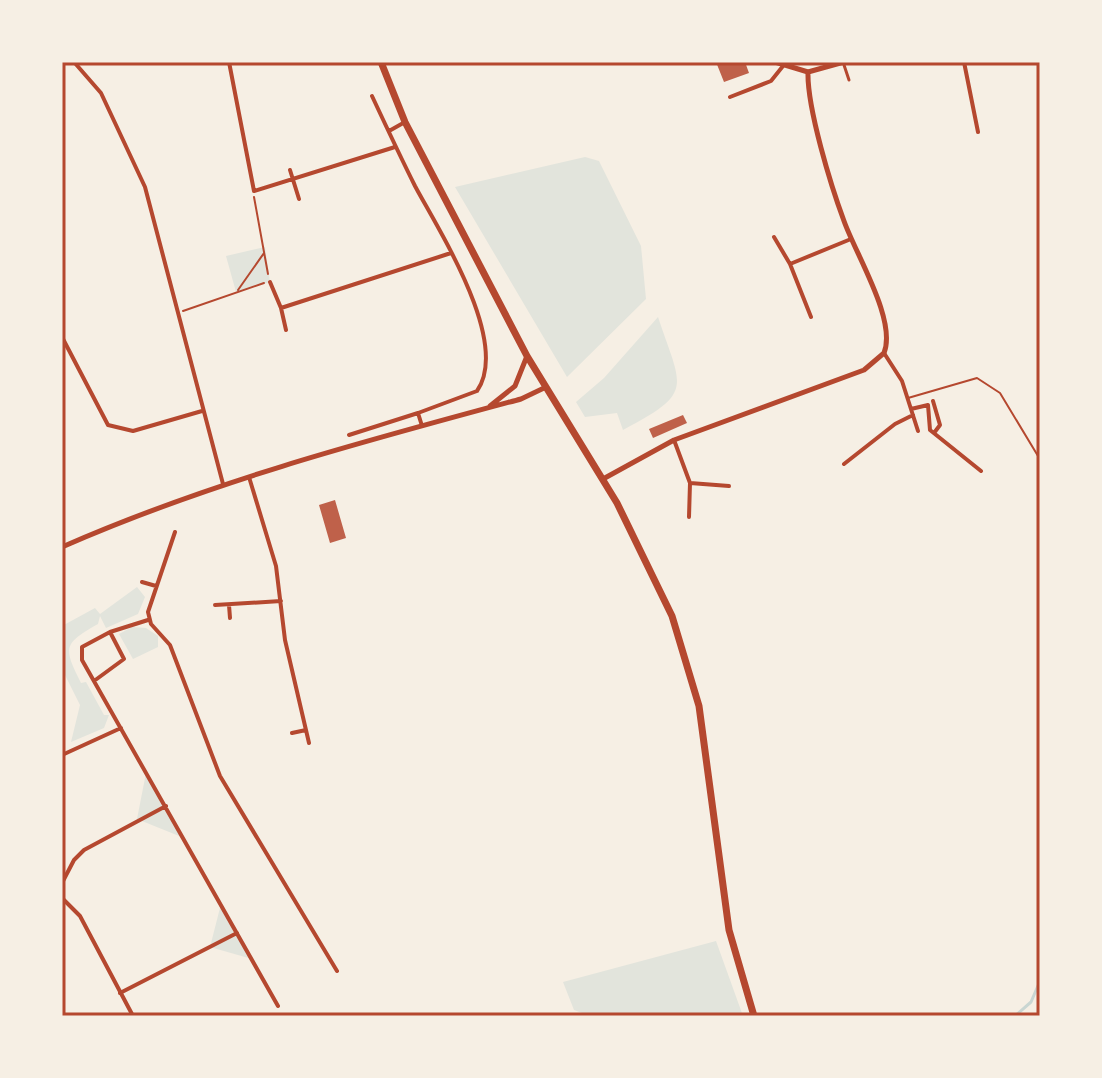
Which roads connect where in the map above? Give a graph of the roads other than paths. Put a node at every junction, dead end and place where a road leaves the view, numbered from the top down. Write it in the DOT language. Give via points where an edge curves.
graph roads {
  1 [pos="74,62"];
  2 [pos="229,62"];
  3 [pos="381,62"];
  4 [pos="775,62"];
  5 [pos="843,62"];
  6 [pos="964,62"];
  7 [pos="783,66"];
  8 [pos="808,72"];
  9 [pos="849,80"];
  10 [pos="372,96"];
  11 [pos="730,97"];
  12 [pos="405,122"];
  13 [pos="389,131"];
  14 [pos="978,132"];
  15 [pos="395,147"];
  16 [pos="290,170"];
  17 [pos="293,180"];
  18 [pos="299,199"];
  19 [pos="774,237"];
  20 [pos="851,239"];
  21 [pos="451,253"];
  22 [pos="790,264"];
  23 [pos="270,282"];
  24 [pos="281,308"];
  25 [pos="811,317"];
  26 [pos="286,330"];
  27 [pos="62,337"];
  28 [pos="884,353"];
  29 [pos="527,356"];
  30 [pos="544,388"];
  31 [pos="908,398"];
  32 [pos="933,401"];
  33 [pos="486,409"];
  34 [pos="202,411"];
  35 [pos="912,412"];
  36 [pos="418,413"];
  37 [pos="422,426"];
  38 [pos="918,431"];
  39 [pos="934,433"];
  40 [pos="349,435"];
  41 [pos="674,440"];
  42 [pos="1038,456"];
  43 [pos="844,464"];
  44 [pos="981,471"];
  45 [pos="248,475"];
  46 [pos="603,479"];
  47 [pos="690,483"];
  48 [pos="223,484"];
  49 [pos="729,486"];
  50 [pos="689,517"];
  51 [pos="175,532"];
  52 [pos="62,547"];
  53 [pos="142,582"];
  54 [pos="156,586"];
  55 [pos="281,601"];
  56 [pos="215,605"];
  57 [pos="229,605"];
  58 [pos="230,618"];
  59 [pos="148,620"];
  60 [pos="110,632"];
  61 [pos="94,681"];
  62 [pos="121,728"];
  63 [pos="306,730"];
  64 [pos="292,733"];
  65 [pos="309,743"];
  66 [pos="62,755"];
  67 [pos="166,806"];
  68 [pos="62,883"];
  69 [pos="62,898"];
  70 [pos="237,933"];
  71 [pos="337,971"];
  72 [pos="120,993"];
  73 [pos="278,1006"];
  74 [pos="133,1016"];
  75 [pos="754,1016"];
  1 -- 34 [label="street" via="101,93 153,211"];
  2 -- 17 [label="street" via="254,191"];
  3 -- 12 [label="highway"];
  4 -- 7 [label="street"];
  5 -- 8 [label="street"];
  5 -- 9 [label="street"];
  6 -- 14 [label="street"];
  7 -- 8 [label="street"];
  7 -- 11 [label="street" via="771,81"];
  8 -- 20 [label="street" via="810,100"];
  10 -- 13 [label="street"];
  12 -- 13 [label="street"];
  12 -- 29 [label="highway"];
  13 -- 15 [label="street"];
  15 -- 17 [label="street"];
  15 -- 21 [label="street"];
  16 -- 17 [label="street"];
  17 -- 18 [label="street"];
  19 -- 22 [label="street"];
  20 -- 22 [label="street"];
  20 -- 28 [label="street" via="884,318"];
  21 -- 24 [label="street"];
  21 -- 36 [label="street" via="472,296 486,367 477,391"];
  22 -- 25 [label="street"];
  23 -- 24 [label="street"];
  24 -- 26 [label="street"];
  27 -- 34 [label="street" via="108,425 133,431"];
  28 -- 31 [label="street"];
  28 -- 41 [label="street" via="873,365 828,385"];
  29 -- 30 [label="highway"];
  29 -- 33 [label="street" via="513,390"];
  30 -- 33 [label="street"];
  30 -- 46 [label="highway"];
  31 -- 35 [label="street"];
  31 -- 42 [label="lane" via="977,378 1000,393"];
  32 -- 39 [label="street" via="940,425"];
  33 -- 37 [label="street"];
  34 -- 48 [label="street"];
  35 -- 38 [label="street"];
  35 -- 39 [label="street" via="928,405"];
  35 -- 43 [label="street"];
  36 -- 37 [label="street"];
  36 -- 40 [label="street"];
  37 -- 45 [label="street"];
  39 -- 44 [label="street"];
  41 -- 46 [label="street"];
  41 -- 47 [label="street"];
  45 -- 48 [label="street"];
  45 -- 55 [label="street" via="276,566"];
  46 -- 75 [label="highway" via="660,588 693,677 729,930"];
  47 -- 49 [label="street"];
  47 -- 50 [label="street"];
  48 -- 52 [label="street"];
  51 -- 54 [label="street"];
  53 -- 54 [label="street"];
  54 -- 59 [label="street"];
  55 -- 57 [label="street"];
  55 -- 63 [label="street"];
  56 -- 57 [label="street"];
  57 -- 58 [label="street"];
  59 -- 60 [label="street"];
  59 -- 71 [label="street" via="170,645 220,776"];
  60 -- 61 [label="street" via="124,659"];
  60 -- 61 [label="street" via="80,650"];
  61 -- 62 [label="street"];
  62 -- 66 [label="street"];
  62 -- 67 [label="street"];
  63 -- 64 [label="street"];
  63 -- 65 [label="street"];
  67 -- 68 [label="street" via="84,850"];
  67 -- 70 [label="street"];
  69 -- 72 [label="street" via="80,916"];
  70 -- 72 [label="street"];
  70 -- 73 [label="street"];
  72 -- 74 [label="street"];
}
